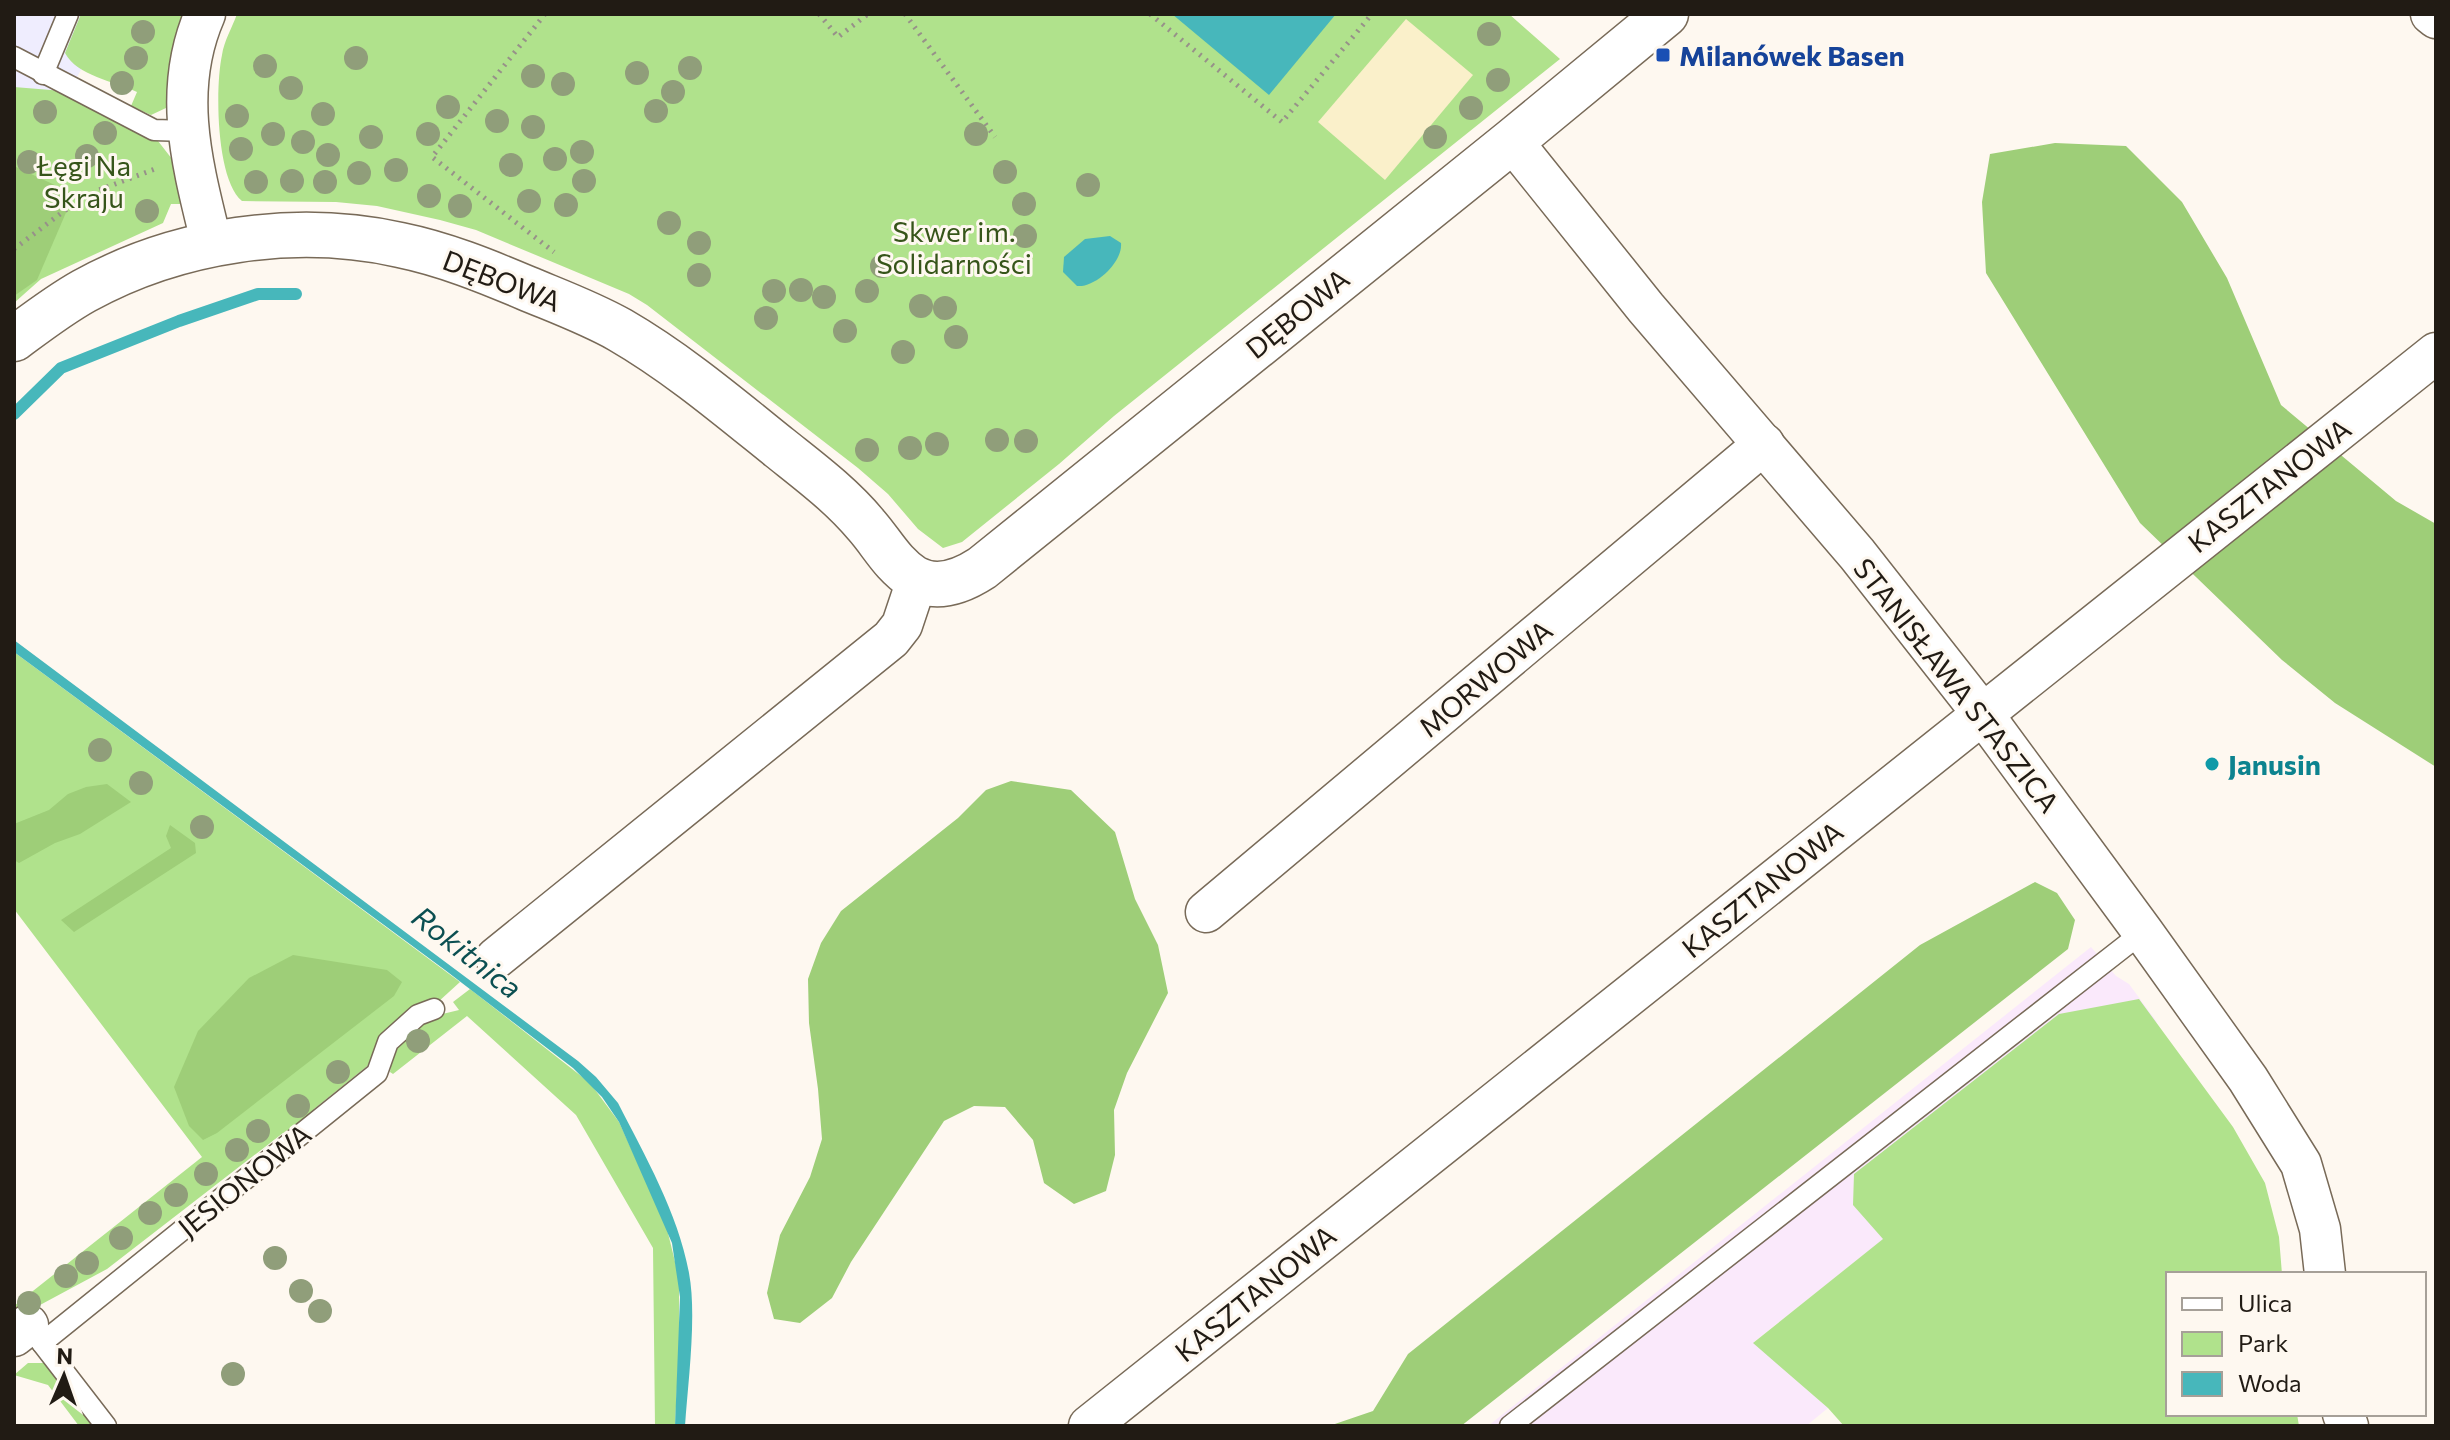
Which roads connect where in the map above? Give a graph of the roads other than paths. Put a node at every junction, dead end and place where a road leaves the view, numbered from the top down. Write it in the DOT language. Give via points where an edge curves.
graph roads {
  1 [pos="68,14"];
  2 [pos="205,14"];
  3 [pos="1666,14"];
  4 [pos="2431,14"];
  5 [pos="2436,18"];
  6 [pos="14,57"];
  7 [pos="43,74"];
  8 [pos="1512,141"];
  9 [pos="190,147"];
  10 [pos="212,245"];
  11 [pos="14,339"];
  12 [pos="2436,353"];
  13 [pos="1764,444"];
  14 [pos="917,580"];
  15 [pos="1982,713"];
  16 [pos="1206,912"];
  17 [pos="2143,932"];
  18 [pos="496,958"];
  19 [pos="434,1009"];
  20 [pos="2325,1272"];
  21 [pos="28,1335"];
  22 [pos="106,1426"];
  23 [pos="1089,1426"];
  24 [pos="1510,1426"];
  1 -- 7 [label="lane"];
  2 -- 9 [label="street" via="188,72"];
  3 -- 8 [label="street, DĘBOWA"];
  4 -- 5 [label="street"];
  6 -- 7 [label="lane"];
  7 -- 9 [label="lane"];
  8 -- 13 [label="street, STANISŁAWA STASZICA"];
  8 -- 14 [label="street, DĘBOWA" via="982,568 956,582"];
  9 -- 10 [label="street"];
  10 -- 11 [label="street, DĘBOWA" via="114,276"];
  10 -- 14 [label="street, DĘBOWA" via="321,235 401,245 488,272 586,313 660,356 837,494 891,559"];
  12 -- 15 [label="street, KASZTANOWA"];
  13 -- 15 [label="street, STANISŁAWA STASZICA"];
  13 -- 16 [label="street, MORWOWA"];
  14 -- 18 [label="street" via="902,625 891,639"];
  15 -- 17 [label="street, STANISŁAWA STASZICA"];
  15 -- 23 [label="street, KASZTANOWA"];
  17 -- 20 [label="street, STANISŁAWA STASZICA" via="2248,1079 2301,1164 2320,1229"];
  17 -- 24 [label="lane"];
  19 -- 21 [label="lane, JESIONOWA" via="418,1015 388,1042 377,1073"];
  21 -- 22 [label="lane"];
}
